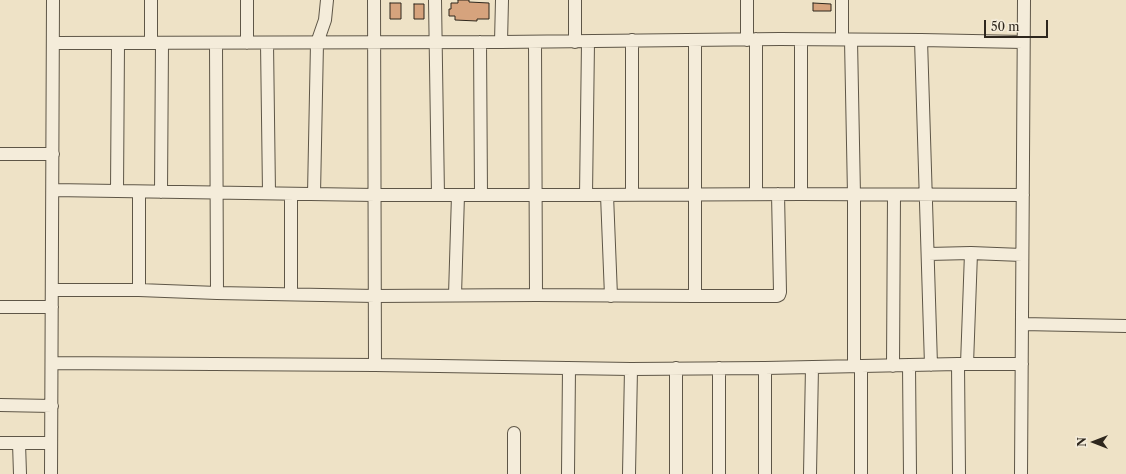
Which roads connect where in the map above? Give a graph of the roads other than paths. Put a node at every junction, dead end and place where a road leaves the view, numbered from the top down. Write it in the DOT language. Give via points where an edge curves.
graph roads {
  1 [pos="53,0"];
  2 [pos="151,0"];
  3 [pos="247,0"];
  4 [pos="327,0"];
  5 [pos="374,0"];
  6 [pos="435,0"];
  7 [pos="502,0"];
  8 [pos="575,0"];
  9 [pos="747,0"];
  10 [pos="842,0"];
  11 [pos="1024,0"];
  12 [pos="846,39"];
  13 [pos="632,40"];
  14 [pos="696,40"];
  15 [pos="751,40"];
  16 [pos="801,40"];
  17 [pos="921,40"];
  18 [pos="374,42"];
  19 [pos="437,42"];
  20 [pos="480,42"];
  21 [pos="501,42"];
  22 [pos="534,42"];
  23 [pos="575,42"];
  24 [pos="588,42"];
  25 [pos="1023,42"];
  26 [pos="53,43"];
  27 [pos="156,43"];
  28 [pos="216,43"];
  29 [pos="247,43"];
  30 [pos="267,43"];
  31 [pos="317,43"];
  32 [pos="118,44"];
  33 [pos="0,154"];
  34 [pos="53,154"];
  35 [pos="52,190"];
  36 [pos="117,191"];
  37 [pos="139,192"];
  38 [pos="161,192"];
  39 [pos="216,193"];
  40 [pos="269,193"];
  41 [pos="291,194"];
  42 [pos="314,194"];
  43 [pos="607,194"];
  44 [pos="756,194"];
  45 [pos="778,194"];
  46 [pos="801,194"];
  47 [pos="854,194"];
  48 [pos="375,195"];
  49 [pos="438,195"];
  50 [pos="458,195"];
  51 [pos="481,195"];
  52 [pos="536,195"];
  53 [pos="586,195"];
  54 [pos="632,195"];
  55 [pos="695,195"];
  56 [pos="894,195"];
  57 [pos="926,195"];
  58 [pos="1023,195"];
  59 [pos="928,254"];
  60 [pos="972,254"];
  61 [pos="1022,255"];
  62 [pos="52,290"];
  63 [pos="138,290"];
  64 [pos="217,293"];
  65 [pos="291,294"];
  66 [pos="455,295"];
  67 [pos="536,295"];
  68 [pos="375,296"];
  69 [pos="611,296"];
  70 [pos="695,296"];
  71 [pos="52,306"];
  72 [pos="0,307"];
  73 [pos="1022,324"];
  74 [pos="1126,326"];
  75 [pos="52,363"];
  76 [pos="375,364"];
  77 [pos="963,364"];
  78 [pos="1022,364"];
  79 [pos="909,365"];
  80 [pos="931,365"];
  81 [pos="857,366"];
  82 [pos="894,366"];
  83 [pos="812,367"];
  84 [pos="569,368"];
  85 [pos="676,368"];
  86 [pos="719,368"];
  87 [pos="765,368"];
  88 [pos="631,369"];
  89 [pos="0,405"];
  90 [pos="52,406"];
  91 [pos="514,433"];
  92 [pos="0,443"];
  93 [pos="19,443"];
  94 [pos="51,443"];
  95 [pos="20,474"];
  96 [pos="51,474"];
  97 [pos="514,474"];
  98 [pos="568,474"];
  99 [pos="629,474"];
  100 [pos="676,474"];
  101 [pos="720,474"];
  102 [pos="765,474"];
  103 [pos="810,474"];
  104 [pos="861,474"];
  105 [pos="910,474"];
  106 [pos="959,474"];
  107 [pos="1021,474"];
  1 -- 26 [label="street"];
  2 -- 27 [label="street"];
  3 -- 29 [label="street"];
  4 -- 31 [label="street" via="325,20"];
  5 -- 18 [label="street"];
  6 -- 19 [label="street"];
  7 -- 21 [label="street"];
  8 -- 23 [label="street"];
  9 -- 15 [label="street"];
  10 -- 12 [label="street"];
  11 -- 25 [label="street"];
  12 -- 16 [label="street"];
  12 -- 17 [label="street"];
  12 -- 47 [label="street"];
  13 -- 14 [label="street"];
  13 -- 24 [label="street"];
  13 -- 54 [label="street"];
  14 -- 15 [label="street"];
  14 -- 55 [label="street"];
  15 -- 16 [label="street"];
  15 -- 44 [label="street"];
  16 -- 46 [label="street"];
  17 -- 25 [label="street"];
  17 -- 57 [label="street"];
  18 -- 19 [label="street"];
  18 -- 31 [label="street"];
  18 -- 48 [label="street"];
  19 -- 20 [label="street"];
  19 -- 49 [label="street"];
  20 -- 21 [label="street"];
  20 -- 51 [label="street"];
  21 -- 22 [label="street"];
  22 -- 23 [label="street"];
  22 -- 52 [label="street"];
  23 -- 24 [label="street"];
  24 -- 53 [label="street"];
  25 -- 58 [label="street"];
  26 -- 32 [label="street"];
  26 -- 34 [label="street"];
  27 -- 28 [label="street"];
  27 -- 32 [label="street"];
  27 -- 38 [label="street"];
  28 -- 29 [label="street"];
  28 -- 39 [label="street"];
  29 -- 30 [label="street"];
  30 -- 31 [label="street"];
  30 -- 40 [label="street"];
  31 -- 42 [label="street"];
  32 -- 36 [label="street"];
  33 -- 34 [label="street"];
  34 -- 35 [label="street"];
  35 -- 36 [label="street"];
  35 -- 62 [label="street"];
  36 -- 37 [label="street"];
  37 -- 38 [label="street"];
  37 -- 63 [label="street"];
  38 -- 39 [label="street"];
  39 -- 40 [label="street"];
  39 -- 64 [label="street"];
  40 -- 41 [label="street"];
  41 -- 42 [label="street"];
  41 -- 65 [label="street"];
  42 -- 48 [label="street"];
  43 -- 53 [label="street"];
  43 -- 54 [label="street"];
  43 -- 69 [label="street"];
  44 -- 45 [label="street"];
  44 -- 55 [label="street"];
  45 -- 46 [label="street"];
  45 -- 70 [label="street" via="780,295"];
  46 -- 47 [label="street"];
  47 -- 56 [label="street"];
  47 -- 81 [label="street"];
  48 -- 49 [label="street"];
  48 -- 68 [label="street"];
  49 -- 50 [label="street"];
  50 -- 51 [label="street"];
  50 -- 66 [label="street"];
  51 -- 52 [label="street"];
  52 -- 53 [label="street"];
  52 -- 67 [label="street"];
  54 -- 55 [label="street"];
  55 -- 70 [label="street"];
  56 -- 57 [label="street"];
  56 -- 82 [label="street"];
  57 -- 58 [label="street"];
  57 -- 59 [label="street"];
  58 -- 61 [label="street"];
  59 -- 60 [label="street"];
  59 -- 80 [label="street"];
  60 -- 61 [label="street"];
  60 -- 77 [label="street"];
  61 -- 73 [label="street"];
  62 -- 63 [label="street"];
  62 -- 71 [label="street"];
  63 -- 64 [label="street"];
  64 -- 65 [label="street"];
  65 -- 68 [label="street"];
  66 -- 67 [label="street"];
  66 -- 68 [label="street"];
  67 -- 69 [label="street"];
  68 -- 76 [label="street"];
  69 -- 70 [label="street"];
  71 -- 72 [label="street"];
  71 -- 75 [label="street"];
  73 -- 74 [label="street"];
  73 -- 78 [label="street"];
  75 -- 76 [label="street"];
  75 -- 90 [label="street"];
  76 -- 84 [label="street"];
  77 -- 78 [label="street"];
  77 -- 80 [label="street"];
  77 -- 106 [label="street"];
  78 -- 107 [label="street"];
  79 -- 80 [label="street"];
  79 -- 82 [label="street"];
  79 -- 105 [label="street"];
  81 -- 82 [label="street"];
  81 -- 83 [label="street"];
  81 -- 104 [label="street"];
  83 -- 87 [label="street"];
  83 -- 103 [label="street"];
  84 -- 88 [label="street"];
  84 -- 98 [label="street"];
  85 -- 86 [label="street"];
  85 -- 88 [label="street"];
  85 -- 100 [label="street"];
  86 -- 87 [label="street"];
  86 -- 101 [label="street"];
  87 -- 102 [label="street"];
  88 -- 99 [label="street"];
  89 -- 90 [label="street"];
  90 -- 94 [label="street"];
  91 -- 97 [label="street"];
  92 -- 93 [label="street"];
  93 -- 94 [label="street"];
  93 -- 95 [label="street"];
  94 -- 96 [label="street"];
}
